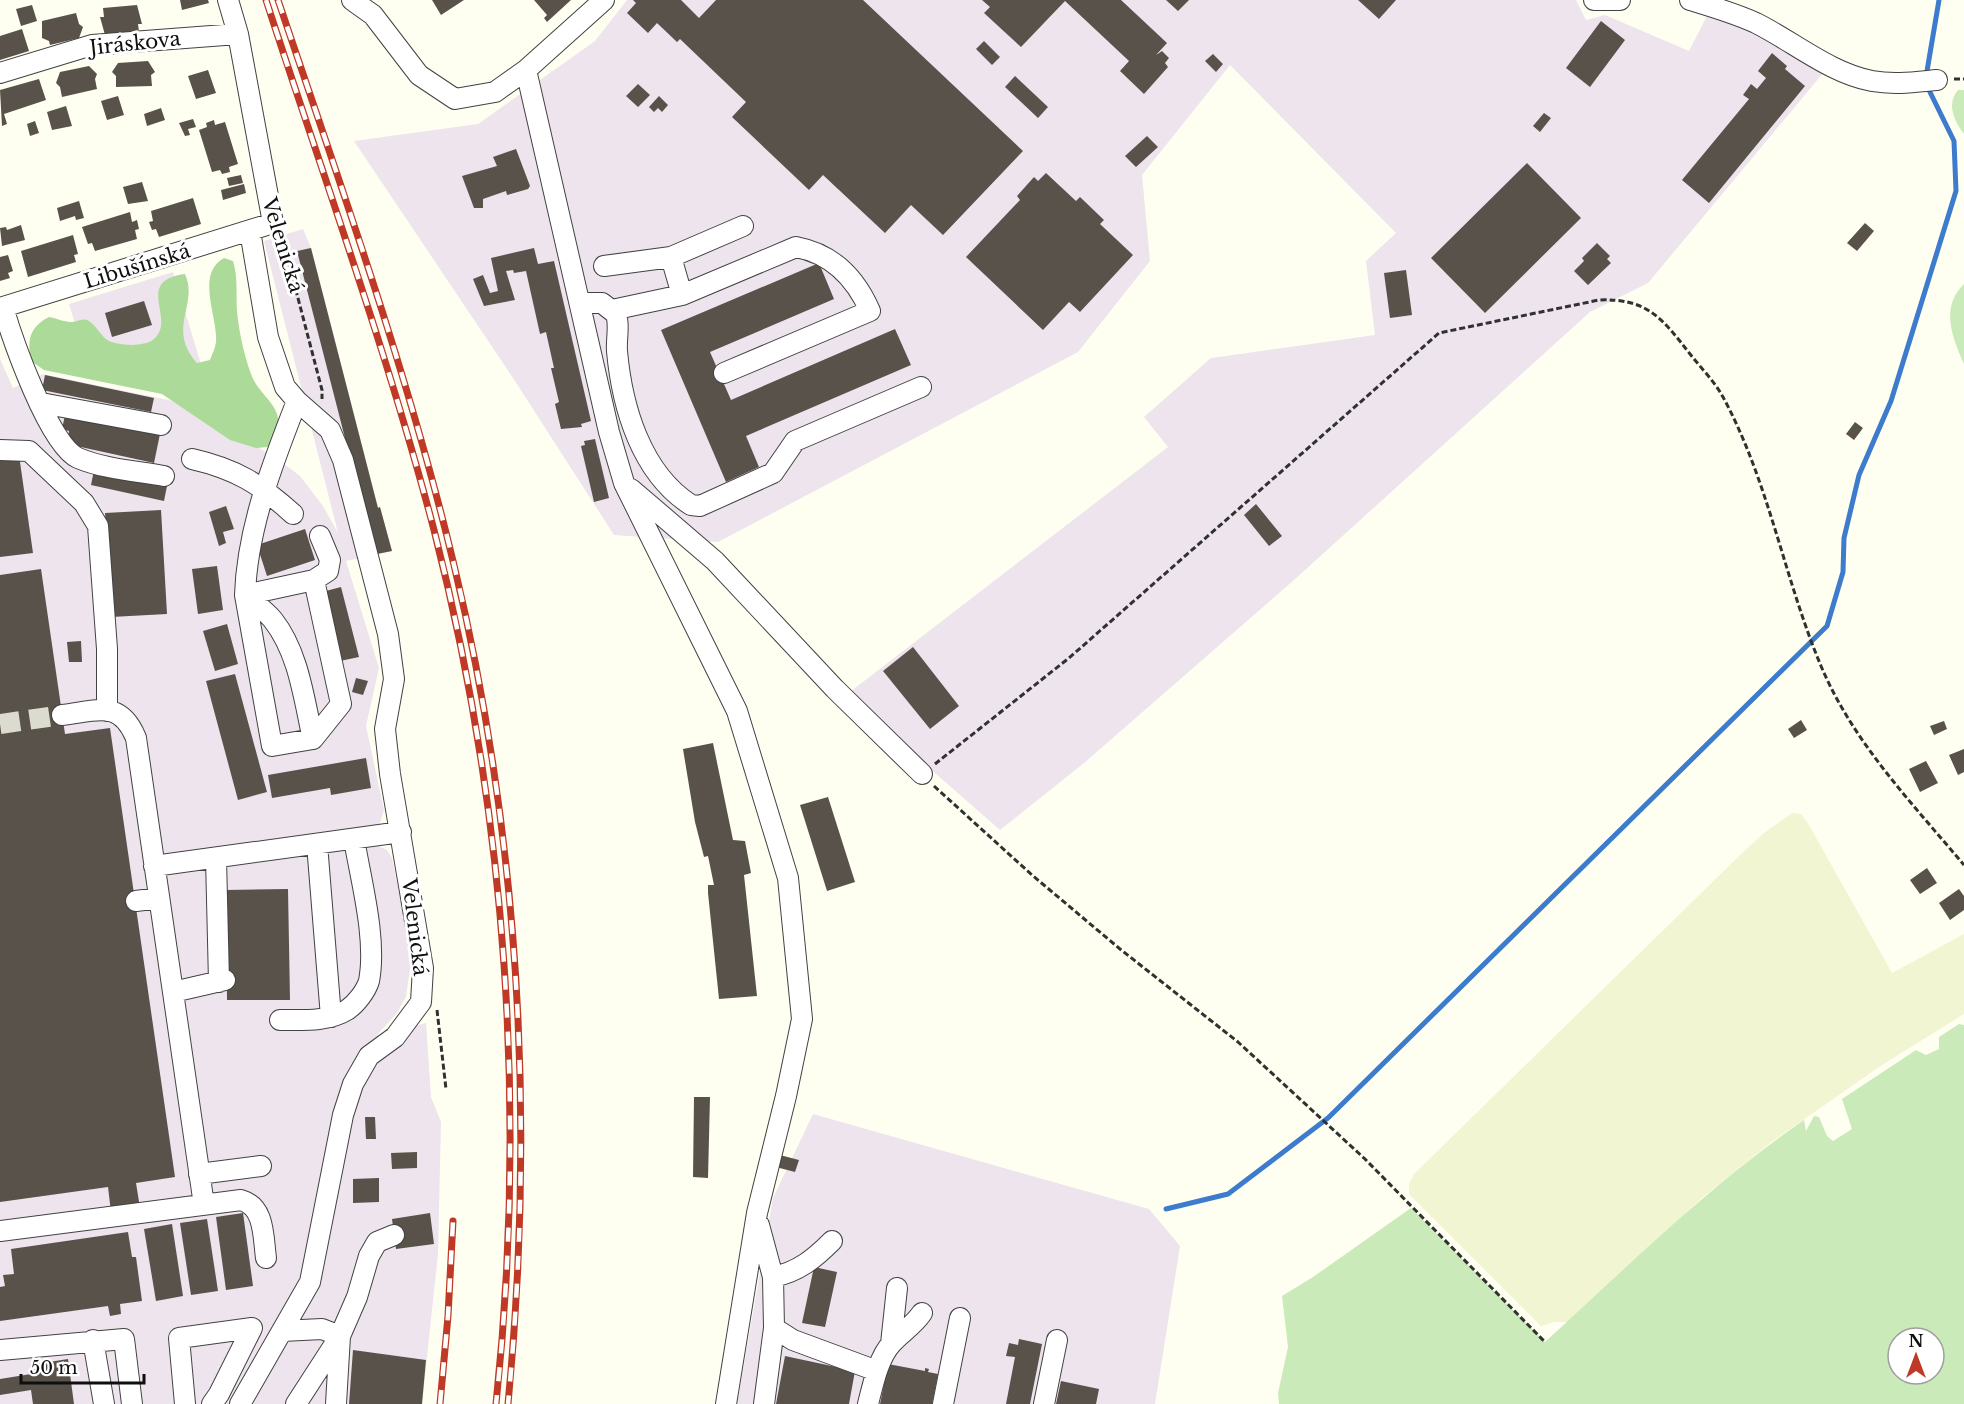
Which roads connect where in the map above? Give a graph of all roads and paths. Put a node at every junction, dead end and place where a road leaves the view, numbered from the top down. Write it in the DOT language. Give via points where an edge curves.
graph roads {
  1 [pos="228,0"];
  2 [pos="352,0"];
  3 [pos="604,0"];
  4 [pos="1594,0"];
  5 [pos="1620,0"];
  6 [pos="1690,0"];
  7 [pos="238,34"];
  8 [pos="526,70"];
  9 [pos="0,73"];
  10 [pos="1937,80"];
  11 [pos="273,223"];
  12 [pos="743,226"];
  13 [pos="250,231"];
  14 [pos="670,257"];
  15 [pos="604,266"];
  16 [pos="682,295"];
  17 [pos="580,303"];
  18 [pos="2,307"];
  19 [pos="612,310"];
  20 [pos="724,374"];
  21 [pos="921,387"];
  22 [pos="297,401"];
  23 [pos="40,403"];
  24 [pos="317,418"];
  25 [pos="161,425"];
  26 [pos="0,450"];
  27 [pos="192,459"];
  28 [pos="164,476"];
  29 [pos="624,483"];
  30 [pos="266,489"];
  31 [pos="293,514"];
  32 [pos="320,536"];
  33 [pos="314,580"];
  34 [pos="246,595"];
  35 [pos="107,711"];
  36 [pos="62,715"];
  37 [pos="313,739"];
  38 [pos="922,774"];
  39 [pos="401,832"];
  40 [pos="354,839"];
  41 [pos="317,844"];
  42 [pos="216,858"];
  43 [pos="1964,865"];
  44 [pos="154,866"];
  45 [pos="159,898"];
  46 [pos="136,901"];
  47 [pos="173,992"];
  48 [pos="436,1001"];
  49 [pos="331,1017"];
  50 [pos="280,1020"];
  51 [pos="446,1089"];
  52 [pos="261,1166"];
  53 [pos="200,1174"];
  54 [pos="204,1205"];
  55 [pos="756,1213"];
  56 [pos="0,1231"];
  57 [pos="394,1235"];
  58 [pos="832,1241"];
  59 [pos="266,1258"];
  60 [pos="772,1277"];
  61 [pos="897,1288"];
  62 [pos="922,1313"];
  63 [pos="960,1318"];
  64 [pos="774,1328"];
  65 [pos="282,1331"];
  66 [pos="340,1336"];
  67 [pos="93,1340"];
  68 [pos="1057,1340"];
  69 [pos="1544,1341"];
  70 [pos="891,1344"];
  71 [pos="0,1350"];
  72 [pos="877,1371"];
  73 [pos="104,1404"];
  74 [pos="132,1404"];
  75 [pos="185,1404"];
  76 [pos="212,1404"];
  77 [pos="240,1404"];
  78 [pos="296,1404"];
  79 [pos="336,1404"];
  80 [pos="726,1404"];
  81 [pos="764,1404"];
  82 [pos="868,1404"];
  83 [pos="943,1404"];
  84 [pos="1044,1404"];
  1 -- 7 [label="street, Velenická"];
  2 -- 8 [label="street" via="373,15 419,75 455,99 495,92"];
  3 -- 8 [label="street"];
  4 -- 5 [label="street"];
  6 -- 10 [label="street" via="1757,24 1827,63 1869,80 1894,84"];
  7 -- 9 [label="street, Jiráskova" via="92,45"];
  7 -- 11 [label="street, Velenická"];
  8 -- 17 [label="street"];
  11 -- 13 [label="street, Libušínská"];
  11 -- 24 [label="path, Velenická" via="285,241 322,390"];
  12 -- 14 [label="street"];
  13 -- 18 [label="street, Libušínská"];
  13 -- 22 [label="street, Velenická" via="268,337 285,387"];
  14 -- 15 [label="street"];
  14 -- 16 [label="street"];
  16 -- 19 [label="street"];
  16 -- 20 [label="street" via="796,248 838,266 859,287 870,311"];
  17 -- 19 [label="street" via="596,302"];
  17 -- 29 [label="street"];
  18 -- 23 [label="street" via="15,348"];
  19 -- 21 [label="street" via="617,317 616,350 636,438 649,461 691,505 700,506 766,477 795,441"];
  22 -- 24 [label="street, Velenická"];
  22 -- 30 [label="street"];
  23 -- 25 [label="street"];
  23 -- 28 [label="street" via="64,445 76,457"];
  24 -- 39 [label="street, Velenická" via="330,430 343,460 388,634 394,679 385,729"];
  26 -- 35 [label="street" via="29,451 84,503 98,526 107,649"];
  27 -- 30 [label="street" via="222,466"];
  29 -- 38 [label="street" via="715,561 835,689"];
  29 -- 55 [label="street" via="737,711 788,879 802,1019"];
  30 -- 31 [label="street"];
  30 -- 34 [label="street" via="246,570"];
  32 -- 33 [label="street" via="330,560 328,571"];
  33 -- 34 [label="street"];
  33 -- 37 [label="street" via="340,704"];
  34 -- 37 [label="street" via="273,619 284,638 295,664"];
  34 -- 37 [label="street" via="272,746"];
  35 -- 36 [label="street"];
  35 -- 44 [label="street" via="117,712 129,721 136,738"];
  38 -- 43 [label="path" via="1069,658 1439,333 1620,299 1640,304 1663,320 1723,395 1752,459 1822,667 1869,752"];
  38 -- 69 [label="path" via="1120,950 1238,1041 1365,1158"];
  39 -- 40 [label="street"];
  39 -- 65 [label="street, Velenická" via="419,933 421,1002 395,1037 369,1056 353,1084 343,1115 310,1282"];
  40 -- 41 [label="street"];
  40 -- 49 [label="street" via="368,927 368,983 348,1010"];
  41 -- 42 [label="street"];
  41 -- 49 [label="street"];
  42 -- 44 [label="street"];
  42 -- 47 [label="street" via="222,981"];
  44 -- 45 [label="street"];
  45 -- 46 [label="street"];
  45 -- 47 [label="street"];
  47 -- 53 [label="street"];
  48 -- 51 [label="path"];
  49 -- 50 [label="street"];
  52 -- 53 [label="street"];
  53 -- 54 [label="street"];
  54 -- 56 [label="street"];
  54 -- 59 [label="street" via="241,1200 250,1203 257,1210"];
  55 -- 60 [label="street"];
  55 -- 80 [label="street"];
  57 -- 66 [label="street" via="377,1242 369,1256 357,1298"];
  58 -- 60 [label="street" via="812,1260 787,1274"];
  60 -- 64 [label="street"];
  61 -- 70 [label="street"];
  62 -- 70 [label="street"];
  63 -- 83 [label="street"];
  64 -- 72 [label="street" via="793,1340"];
  64 -- 81 [label="street"];
  65 -- 66 [label="street" via="322,1329"];
  65 -- 77 [label="street, Velenická"];
  66 -- 78 [label="street"];
  66 -- 79 [label="street"];
  67 -- 71 [label="street"];
  67 -- 73 [label="street"];
  67 -- 74 [label="street" via="124,1339"];
  68 -- 84 [label="street"];
  70 -- 72 [label="street"];
  72 -- 82 [label="street"];
  75 -- 76 [label="street" via="179,1338 252,1328"];
}
